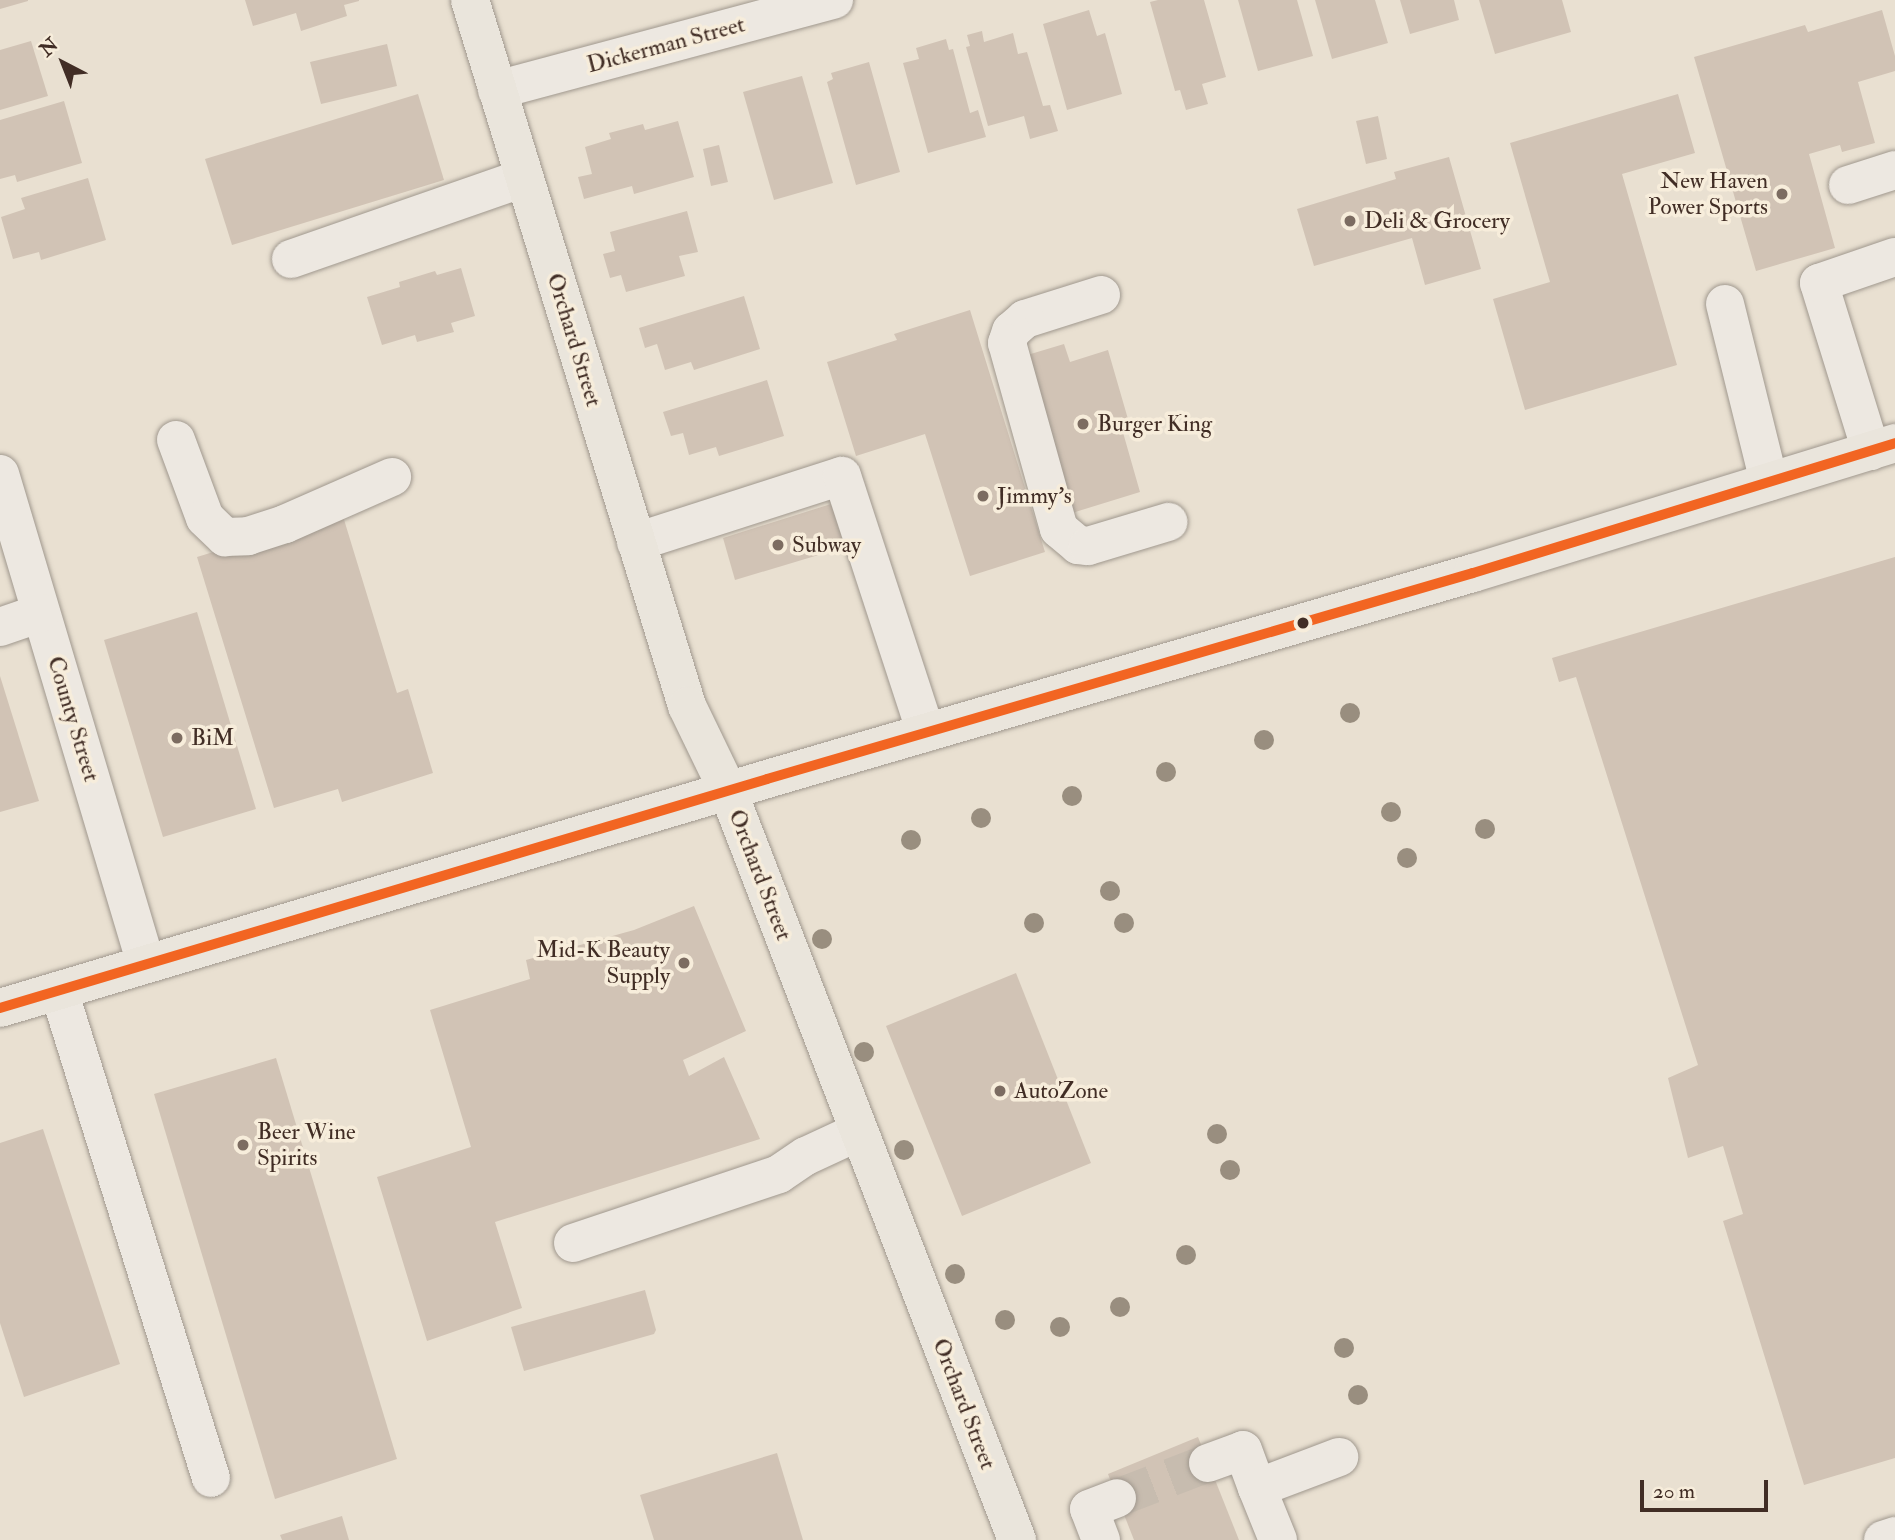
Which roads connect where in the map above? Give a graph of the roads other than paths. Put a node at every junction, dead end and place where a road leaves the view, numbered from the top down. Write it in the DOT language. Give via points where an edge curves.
graph roads {
  1 [pos="470,0"];
  2 [pos="834,0"];
  3 [pos="497,90"];
  4 [pos="1895,170"];
  5 [pos="524,178"];
  6 [pos="1848,185"];
  7 [pos="1895,257"];
  8 [pos="291,259"];
  9 [pos="1101,295"];
  10 [pos="1725,304"];
  11 [pos="176,440"];
  12 [pos="1883,447"];
  13 [pos="0,474"];
  14 [pos="392,477"];
  15 [pos="1769,482"];
  16 [pos="1168,522"];
  17 [pos="636,542"];
  18 [pos="41,613"];
  19 [pos="0,627"];
  20 [pos="926,733"];
  21 [pos="728,790"];
  22 [pos="146,964"];
  23 [pos="59,991"];
  24 [pos="0,1009"];
  25 [pos="858,1132"];
  26 [pos="573,1243"];
  27 [pos="1339,1457"];
  28 [pos="1208,1463"];
  29 [pos="211,1478"];
  30 [pos="1257,1488"];
  31 [pos="1117,1498"];
  32 [pos="1895,1536"];
  33 [pos="1017,1540"];
  34 [pos="1101,1540"];
  35 [pos="1278,1540"];
  36 [pos="1883,1540"];
  1 -- 3 [label="main road, Orchard Street"];
  2 -- 3 [label="street, Dickerman Street"];
  3 -- 5 [label="main road, Orchard Street"];
  4 -- 6 [label="street"];
  5 -- 8 [label="street"];
  5 -- 17 [label="main road, Orchard Street"];
  7 -- 12 [label="street" via="1819,284"];
  9 -- 16 [label="street" via="1025,319 1011,331 1007,343 1059,529 1078,545 1088,546"];
  10 -- 15 [label="street"];
  11 -- 14 [label="street" via="205,518 225,537 248,536 285,524"];
  12 -- 15 [label="main road"];
  13 -- 18 [label="street, County Street"];
  15 -- 20 [label="main road"];
  17 -- 20 [label="street" via="842,476"];
  17 -- 21 [label="main road, Orchard Street" via="687,706"];
  18 -- 19 [label="street"];
  18 -- 22 [label="street, County Street"];
  20 -- 21 [label="main road"];
  21 -- 22 [label="main road"];
  21 -- 25 [label="main road, Orchard Street"];
  22 -- 23 [label="main road"];
  23 -- 24 [label="main road"];
  23 -- 29 [label="street"];
  25 -- 26 [label="street" via="779,1174"];
  25 -- 33 [label="main road, Orchard Street"];
  27 -- 30 [label="street"];
  28 -- 30 [label="street" via="1243,1450"];
  30 -- 35 [label="street"];
  31 -- 34 [label="street" via="1090,1509"];
  32 -- 36 [label="street"];
}
